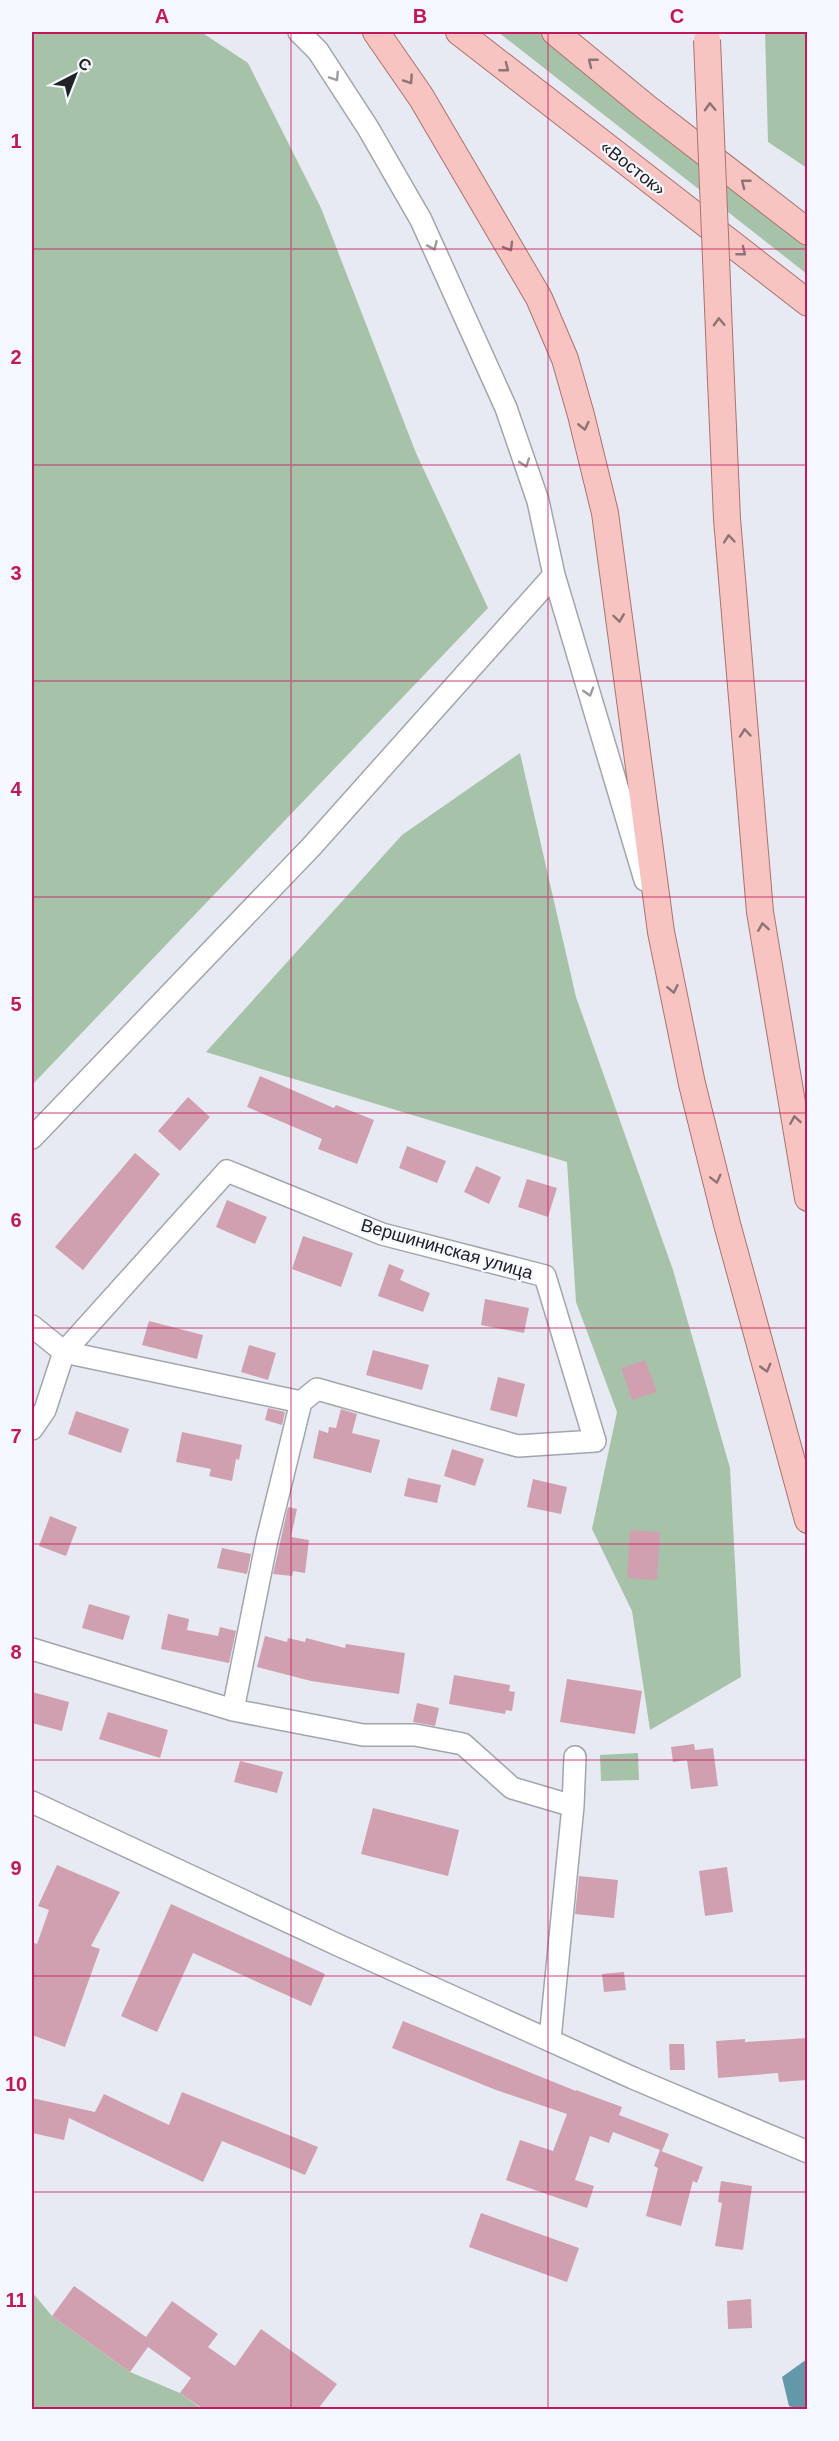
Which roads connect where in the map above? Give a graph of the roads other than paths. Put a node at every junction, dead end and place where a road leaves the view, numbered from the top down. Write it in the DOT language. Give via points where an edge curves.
graph roads {
  1 [pos="299,32"];
  2 [pos="376,32"];
  3 [pos="459,32"];
  4 [pos="555,32"];
  5 [pos="707,36"];
  6 [pos="807,232"];
  7 [pos="807,303"];
  8 [pos="554,575"];
  9 [pos="661,932"];
  10 [pos="32,1138"];
  11 [pos="807,1198"];
  12 [pos="32,1326"];
  13 [pos="64,1352"];
  14 [pos="301,1402"];
  15 [pos="32,1429"];
  16 [pos="807,1520"];
  17 [pos="32,1649"];
  18 [pos="234,1710"];
  19 [pos="575,1756"];
  20 [pos="32,1802"];
  21 [pos="573,1806"];
  22 [pos="550,2039"];
  23 [pos="807,2152"];
  1 -- 8 [label="street, one-way" via="318,51 421,220 506,408 538,501"];
  2 -- 9 [label="main road, one-way" via="421,97 505,239 538,298 565,359 605,513"];
  3 -- 7 [label="main road, «Восток», one-way"];
  6 -- 4 [label="main road, one-way"];
  11 -- 5 [label="main road, one-way, bridge" via="760,912 727,519"];
  8 -- 9 [label="street, one-way"];
  8 -- 10 [label="street" via="312,846"];
  9 -- 16 [label="main road, one-way" via="698,1106"];
  12 -- 13 [label="street"];
  13 -- 14 [label="street"];
  13 -- 14 [label="street, Вершининская улица" via="227,1171 382,1234 545,1276 595,1441 518,1446 317,1389"];
  13 -- 15 [label="street, Вершининская улица" via="45,1410"];
  14 -- 18 [label="street" via="267,1540"];
  17 -- 18 [label="street"];
  18 -- 21 [label="street" via="363,1735 415,1735 463,1744 512,1788"];
  19 -- 21 [label="street"];
  20 -- 22 [label="street"];
  21 -- 22 [label="street"];
  22 -- 23 [label="street"];
}
